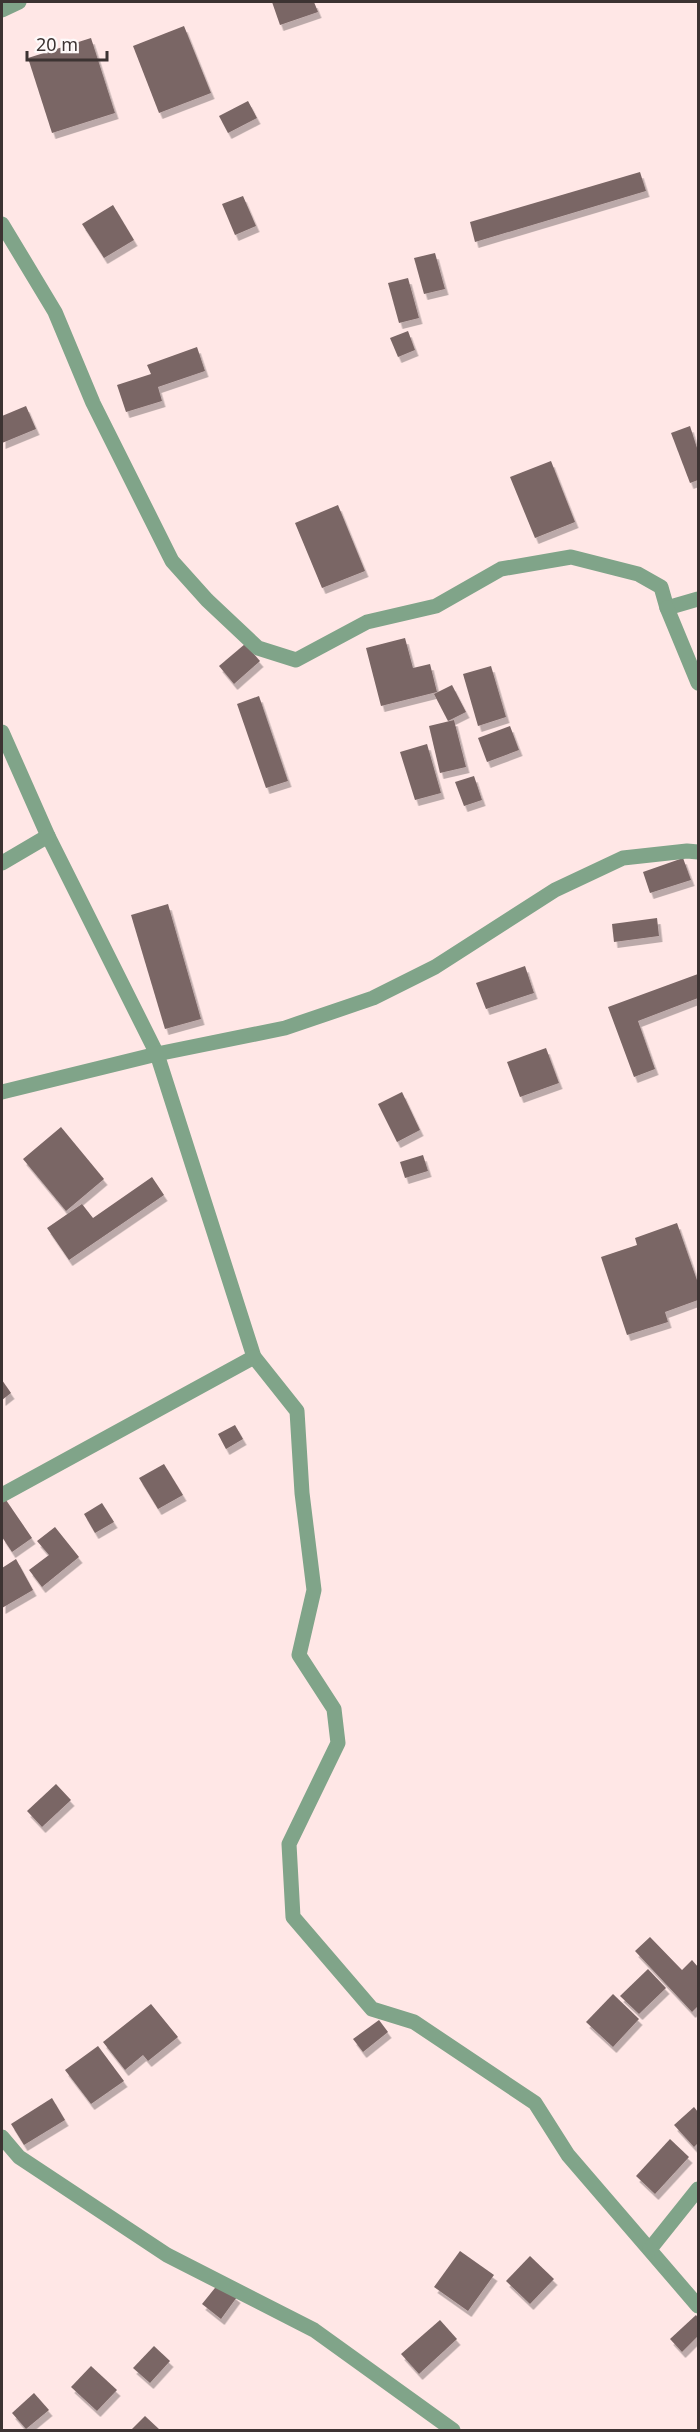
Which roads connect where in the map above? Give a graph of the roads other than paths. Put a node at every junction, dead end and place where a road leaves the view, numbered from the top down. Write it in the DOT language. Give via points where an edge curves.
graph roads {
  1 [pos="19,2"];
  2 [pos="2,10"];
  3 [pos="2,224"];
  4 [pos="699,599"];
  5 [pos="668,608"];
  6 [pos="699,683"];
  7 [pos="2,732"];
  8 [pos="48,836"];
  9 [pos="699,852"];
  10 [pos="2,864"];
  11 [pos="157,1054"];
  12 [pos="2,1092"];
  13 [pos="254,1357"];
  14 [pos="2,1495"];
  15 [pos="2,2137"];
  16 [pos="699,2189"];
  17 [pos="650,2250"];
  18 [pos="699,2306"];
  19 [pos="453,2430"];
  1 -- 2 [label="street"];
  3 -- 5 [label="street" via="55,312 93,403 172,561 258,648 296,660 367,622 436,606 501,569 571,557 638,574 661,587"];
  4 -- 5 [label="street"];
  5 -- 6 [label="street"];
  7 -- 8 [label="street"];
  8 -- 10 [label="street"];
  8 -- 11 [label="street"];
  9 -- 11 [label="street" via="623,858 555,890 435,967 373,998 285,1028"];
  11 -- 12 [label="street"];
  11 -- 13 [label="street"];
  13 -- 14 [label="street"];
  13 -- 17 [label="street" via="297,1411 314,1590 299,1655 334,1709 338,1743 289,1844 293,1917 372,2009 414,2022 535,2103 568,2155"];
  15 -- 19 [label="street" via="19,2157 167,2255 314,2330"];
  16 -- 17 [label="street"];
  17 -- 18 [label="street"];
}
